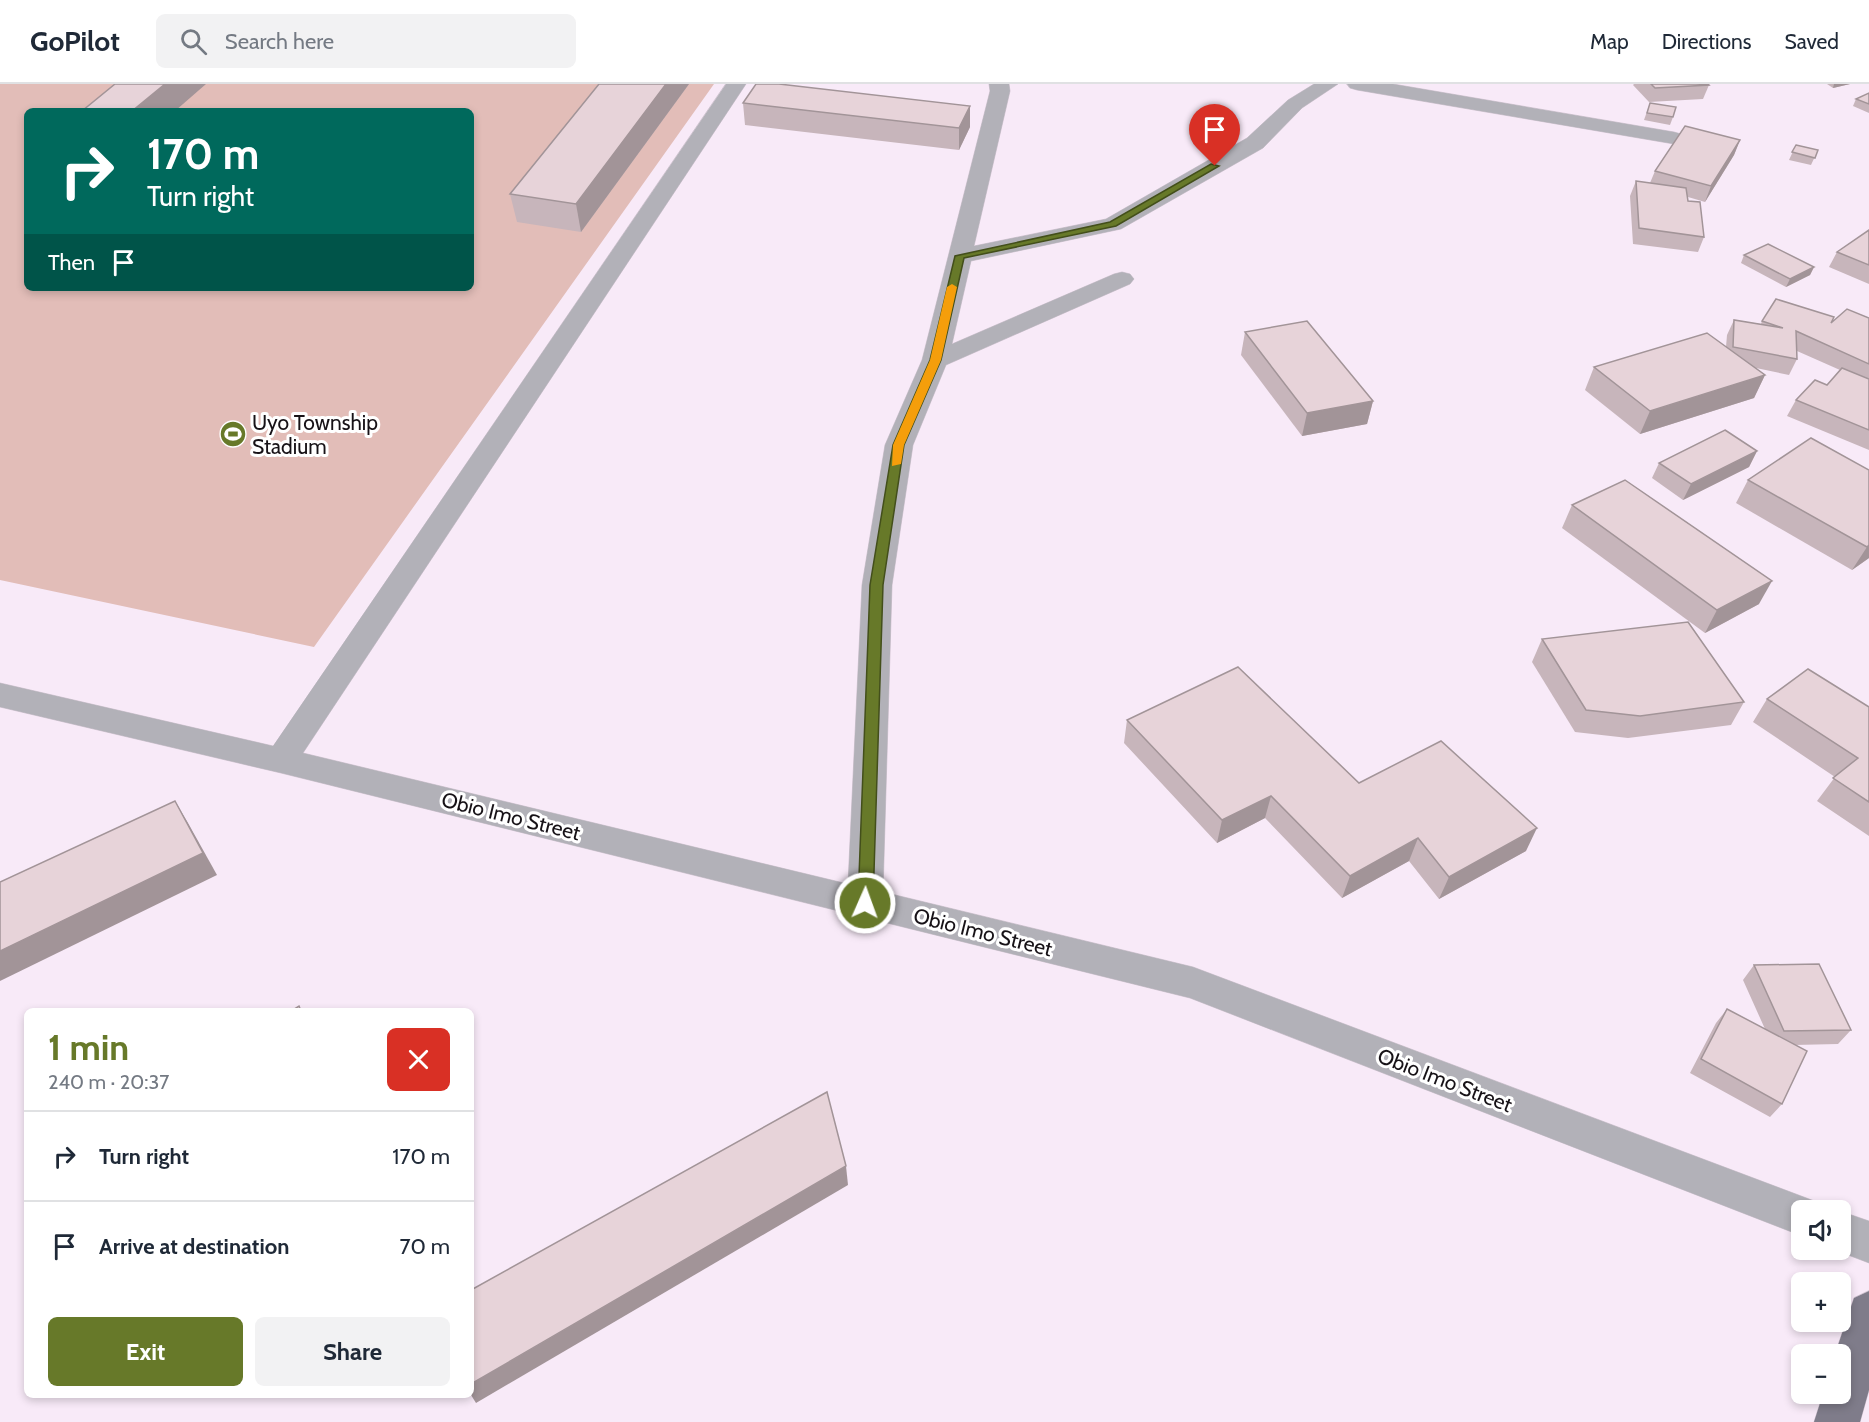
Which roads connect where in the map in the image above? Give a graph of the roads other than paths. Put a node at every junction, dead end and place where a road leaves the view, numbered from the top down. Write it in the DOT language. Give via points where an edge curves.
graph roads {
  1 [pos="736,84"];
  2 [pos="999,84"];
  3 [pos="1328,84"];
  4 [pos="1358,84"];
  5 [pos="1674,138"];
  6 [pos="960,256"];
  7 [pos="1122,279"];
  8 [pos="935,360"];
  9 [pos="0,695"];
  10 [pos="281,760"];
  11 [pos="865,903"];
  12 [pos="1791,1212"];
  13 [pos="1851,1235"];
  14 [pos="1869,1242"];
  15 [pos="1869,1313"];
  16 [pos="1837,1422"];
  1 -- 10 [label="street"];
  2 -- 6 [label="street"];
  3 -- 6 [label="street" via="1295,104 1255,143 1113,224"];
  4 -- 5 [label="street"];
  6 -- 8 [label="street"];
  7 -- 8 [label="street"];
  8 -- 11 [label="street" via="899,445 877,585"];
  9 -- 10 [label="street, Obio Imo Street"];
  10 -- 11 [label="street, Obio Imo Street"];
  11 -- 12 [label="street, Obio Imo Street" via="1193,983"];
  13 -- 14 [label="street"];
  15 -- 16 [label="main road"];
}
